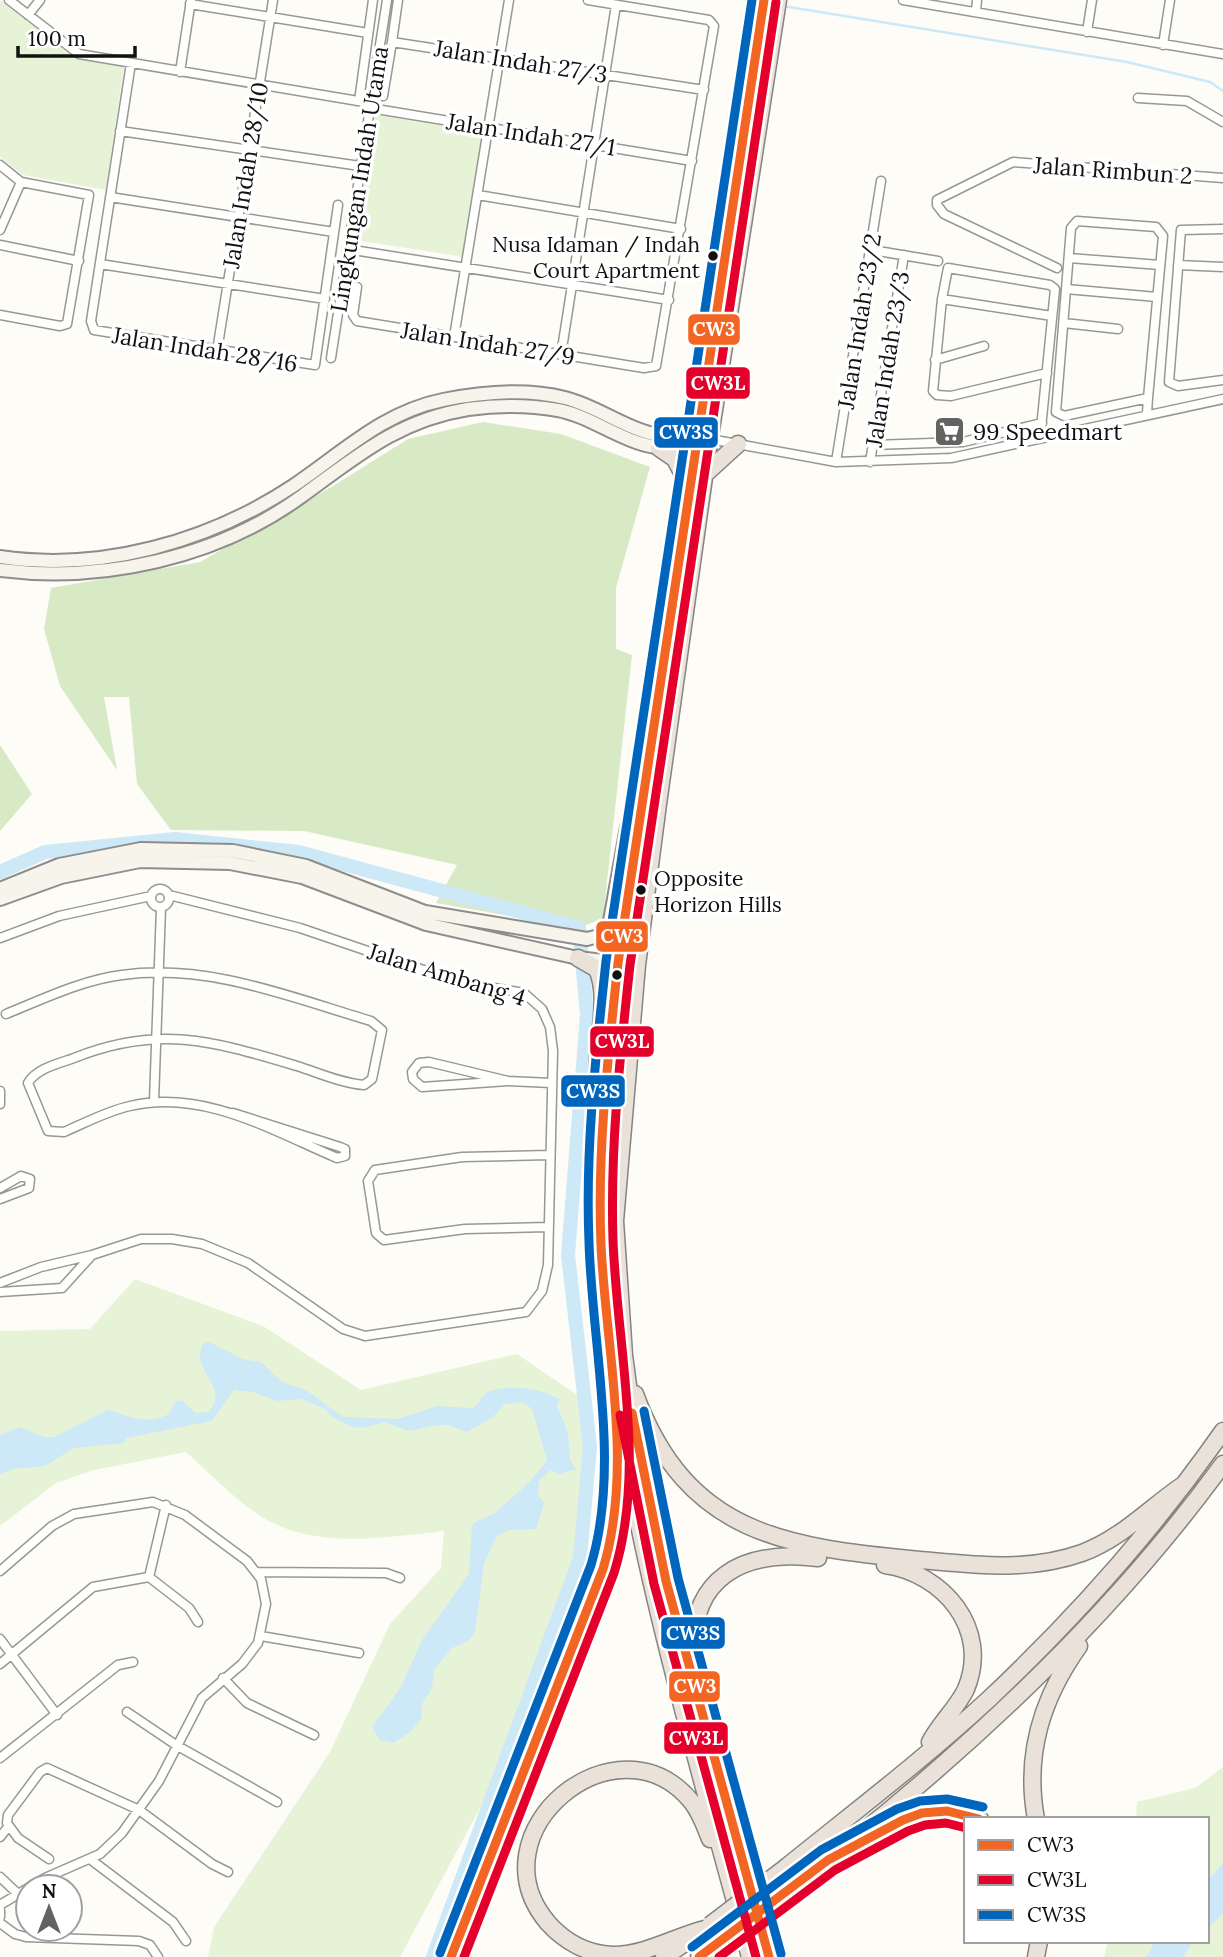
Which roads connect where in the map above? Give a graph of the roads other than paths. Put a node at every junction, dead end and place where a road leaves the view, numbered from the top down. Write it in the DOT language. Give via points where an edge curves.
graph roads {
  1 [pos="9,0"];
  2 [pos="40,0"];
  3 [pos="273,0"];
  4 [pos="373,0"];
  5 [pos="387,0"];
  6 [pos="398,0"];
  7 [pos="509,0"];
  8 [pos="588,0"];
  9 [pos="778,0"];
  10 [pos="903,0"];
  11 [pos="977,0"];
  12 [pos="1092,0"];
  13 [pos="1170,0"];
  14 [pos="190,2"];
  15 [pos="617,5"];
  16 [pos="765,8"];
  17 [pos="976,11"];
  18 [pos="28,15"];
  19 [pos="270,17"];
  20 [pos="1087,32"];
  21 [pos="368,33"];
  22 [pos="392,42"];
  23 [pos="1163,45"];
  24 [pos="1223,54"];
  25 [pos="499,58"];
  26 [pos="131,63"];
  27 [pos="180,72"];
  28 [pos="606,74"];
  29 [pos="259,86"];
  30 [pos="704,90"];
  31 [pos="383,96"];
  32 [pos="1138,98"];
  33 [pos="359,101"];
  34 [pos="370,105"];
  35 [pos="1223,122"];
  36 [pos="488,127"];
  37 [pos="120,131"];
  38 [pos="594,145"];
  39 [pos="249,150"];
  40 [pos="692,161"];
  41 [pos="0,165"];
  42 [pos="360,166"];
  43 [pos="1223,178"];
  44 [pos="881,181"];
  45 [pos="22,182"];
  46 [pos="478,195"];
  47 [pos="110,197"];
  48 [pos="338,205"];
  49 [pos="584,213"];
  50 [pos="239,218"];
  51 [pos="681,229"];
  52 [pos="1223,229"];
  53 [pos="0,230"];
  54 [pos="334,232"];
  55 [pos="0,245"];
  56 [pos="347,249"];
  57 [pos="872,250"];
  58 [pos="904,255"];
  59 [pos="1069,258"];
  60 [pos="79,261"];
  61 [pos="937,261"];
  62 [pos="100,264"];
  63 [pos="1160,265"];
  64 [pos="1178,265"];
  65 [pos="1223,267"];
  66 [pos="467,268"];
  67 [pos="1057,268"];
  68 [pos="572,285"];
  69 [pos="228,286"];
  70 [pos="357,287"];
  71 [pos="1066,289"];
  72 [pos="1157,297"];
  73 [pos="325,299"];
  74 [pos="942,299"];
  75 [pos="669,300"];
  76 [pos="0,315"];
  77 [pos="1052,316"];
  78 [pos="1063,323"];
  79 [pos="1118,329"];
  80 [pos="454,337"];
  81 [pos="984,346"];
  82 [pos="218,351"];
  83 [pos="561,355"];
  84 [pos="331,358"];
  85 [pos="935,360"];
  86 [pos="1046,373"];
  87 [pos="1223,380"];
  88 [pos="1148,398"];
  89 [pos="1223,399"];
  90 [pos="702,403"];
  91 [pos="1147,413"];
  92 [pos="1042,423"];
  93 [pos="1040,438"];
  94 [pos="660,442"];
  95 [pos="711,444"];
  96 [pos="872,445"];
  97 [pos="836,462"];
  98 [pos="870,462"];
  99 [pos="704,475"];
  100 [pos="688,484"];
  101 [pos="0,557"];
  102 [pos="0,570"];
  103 [pos="643,803"];
  104 [pos="0,889"];
  105 [pos="169,895"];
  106 [pos="151,896"];
  107 [pos="0,900"];
  108 [pos="161,908"];
  109 [pos="0,939"];
  110 [pos="578,958"];
  111 [pos="618,963"];
  112 [pos="637,965"];
  113 [pos="159,972"];
  114 [pos="6,1014"];
  115 [pos="155,1038"];
  116 [pos="508,1081"];
  117 [pos="551,1083"];
  118 [pos="0,1091"];
  119 [pos="154,1101"];
  120 [pos="0,1104"];
  121 [pos="233,1113"];
  122 [pos="602,1115"];
  123 [pos="550,1155"];
  124 [pos="0,1188"];
  125 [pos="0,1199"];
  126 [pos="547,1227"];
  127 [pos="92,1255"];
  128 [pos="0,1283"];
  129 [pos="0,1292"];
  130 [pos="624,1354"];
  131 [pos="612,1379"];
  132 [pos="1223,1432"];
  133 [pos="1223,1464"];
  134 [pos="1183,1485"];
  135 [pos="166,1505"];
  136 [pos="0,1571"];
  137 [pos="257,1572"];
  138 [pos="149,1577"];
  139 [pos="400,1578"];
  140 [pos="1101,1612"];
  141 [pos="198,1622"];
  142 [pos="261,1636"];
  143 [pos="0,1639"];
  144 [pos="359,1653"];
  145 [pos="12,1655"];
  146 [pos="133,1662"];
  147 [pos="0,1664"];
  148 [pos="223,1678"];
  149 [pos="700,1702"];
  150 [pos="127,1712"];
  151 [pos="57,1715"];
  152 [pos="314,1735"];
  153 [pos="176,1745"];
  154 [pos="925,1754"];
  155 [pos="0,1758"];
  156 [pos="277,1802"];
  157 [pos="139,1810"];
  158 [pos="972,1817"];
  159 [pos="1036,1817"];
  160 [pos="8,1827"];
  161 [pos="0,1837"];
  162 [pos="49,1859"];
  163 [pos="90,1859"];
  164 [pos="828,1860"];
  165 [pos="228,1872"];
  166 [pos="728,1872"];
  167 [pos="60,1873"];
  168 [pos="0,1877"];
  169 [pos="14,1889"];
  170 [pos="0,1910"];
  171 [pos="0,1917"];
  172 [pos="0,1923"];
  173 [pos="707,1927"];
  174 [pos="186,1941"];
  175 [pos="158,1957"];
  176 [pos="451,1957"];
  177 [pos="664,1957"];
  178 [pos="699,1957"];
  179 [pos="750,1957"];
  180 [pos="769,1957"];
  1 -- 18 [label="street, Jalan Indah 27/1"];
  2 -- 18 [label="street"];
  3 -- 19 [label="street, Jalan Indah 28/10"];
  4 -- 21 [label="street"];
  5 -- 34 [label="street, Lingkungan Indah Utama"];
  6 -- 22 [label="street"];
  7 -- 25 [label="street"];
  8 -- 15 [label="street"];
  9 -- 16 [label="highway"];
  10 -- 17 [label="street"];
  11 -- 17 [label="street"];
  12 -- 20 [label="street"];
  13 -- 23 [label="street"];
  14 -- 19 [label="street"];
  14 -- 27 [label="street"];
  15 -- 28 [label="street"];
  15 -- 30 [label="street" via="709,20 714,26"];
  16 -- 90 [label="highway"];
  16 -- 95 [label="highway"];
  17 -- 20 [label="street"];
  18 -- 26 [label="street, Jalan Indah 27/1" via="79,54"];
  19 -- 21 [label="street"];
  19 -- 29 [label="street, Jalan Indah 28/10"];
  20 -- 23 [label="street"];
  21 -- 33 [label="street"];
  22 -- 25 [label="street, Jalan Indah 27/3"];
  22 -- 31 [label="street"];
  23 -- 24 [label="street"];
  25 -- 28 [label="street, Jalan Indah 27/3"];
  25 -- 36 [label="street"];
  26 -- 27 [label="street, Jalan Indah 27/1"];
  26 -- 37 [label="street"];
  27 -- 29 [label="street, Jalan Indah 27/1"];
  28 -- 30 [label="street, Jalan Indah 27/3"];
  28 -- 38 [label="street"];
  29 -- 33 [label="street, Jalan Indah 27/1"];
  29 -- 39 [label="street, Jalan Indah 28/10"];
  30 -- 40 [label="street"];
  32 -- 35 [label="street" via="1187,101"];
  33 -- 34 [label="street, Jalan Indah 27/1"];
  34 -- 36 [label="street, Jalan Indah 27/1"];
  34 -- 42 [label="street, Lingkungan Indah Utama"];
  36 -- 38 [label="street, Jalan Indah 27/1"];
  36 -- 46 [label="street"];
  37 -- 39 [label="street"];
  37 -- 47 [label="street"];
  38 -- 40 [label="street, Jalan Indah 27/1"];
  38 -- 49 [label="street"];
  39 -- 42 [label="street"];
  39 -- 50 [label="street, Jalan Indah 28/10"];
  40 -- 51 [label="street"];
  41 -- 45 [label="street"];
  42 -- 56 [label="street, Lingkungan Indah Utama"];
  43 -- 67 [label="street, Jalan Rimbun 2" via="1013,162 937,200 939,209"];
  44 -- 57 [label="street, Jalan Indah 23/2"];
  45 -- 53 [label="street"];
  45 -- 60 [label="street" via="88,193"];
  46 -- 49 [label="street"];
  46 -- 66 [label="street"];
  47 -- 50 [label="street"];
  47 -- 62 [label="street"];
  48 -- 54 [label="street"];
  49 -- 51 [label="street"];
  49 -- 68 [label="street"];
  50 -- 54 [label="street"];
  50 -- 69 [label="street, Jalan Indah 28/10"];
  51 -- 75 [label="street"];
  52 -- 64 [label="street" via="1184,228"];
  54 -- 73 [label="street"];
  55 -- 60 [label="street"];
  56 -- 66 [label="street"];
  56 -- 84 [label="street, Lingkungan Indah Utama"];
  57 -- 58 [label="street"];
  57 -- 97 [label="street, Jalan Indah 23/2"];
  58 -- 61 [label="street"];
  58 -- 96 [label="street, Jalan Indah 23/3"];
  59 -- 63 [label="street"];
  59 -- 63 [label="street" via="1073,224 1094,222 1159,228 1163,236"];
  59 -- 71 [label="street"];
  60 -- 76 [label="street" via="67,324"];
  62 -- 69 [label="street"];
  62 -- 82 [label="street, Jalan Indah 28/16" via="91,320 94,330"];
  63 -- 72 [label="street"];
  64 -- 65 [label="street"];
  64 -- 87 [label="street" via="1170,382 1178,386"];
  66 -- 68 [label="street"];
  66 -- 80 [label="street"];
  68 -- 75 [label="street"];
  68 -- 83 [label="street"];
  69 -- 73 [label="street"];
  69 -- 82 [label="street, Jalan Indah 28/10"];
  70 -- 80 [label="street, Jalan Indah 27/9" via="354,320"];
  71 -- 72 [label="street"];
  71 -- 78 [label="street"];
  72 -- 88 [label="street"];
  73 -- 82 [label="street, Jalan Indah 28/16" via="316,365"];
  74 -- 77 [label="street"];
  74 -- 77 [label="street" via="948,268 1052,286"];
  74 -- 85 [label="street"];
  75 -- 83 [label="street, Jalan Indah 27/9" via="656,366"];
  77 -- 86 [label="street"];
  78 -- 79 [label="street"];
  78 -- 88 [label="street" via="1058,415"];
  80 -- 83 [label="street, Jalan Indah 27/9"];
  81 -- 85 [label="street"];
  85 -- 86 [label="street" via="933,391 942,397"];
  86 -- 92 [label="street"];
  88 -- 91 [label="street"];
  89 -- 91 [label="street"];
  90 -- 94 [label="highway" via="686,425"];
  90 -- 95 [label="highway"];
  91 -- 93 [label="street"];
  92 -- 93 [label="street"];
  92 -- 96 [label="street" via="963,442"];
  93 -- 98 [label="street" via="951,458"];
  94 -- 95 [label="main road"];
  94 -- 100 [label="highway"];
  94 -- 101 [label="main road" via="564,398 511,392 442,400 367,430 294,485 244,516 202,533 167,545 83,561"];
  94 -- 102 [label="main road" via="559,410 468,409 409,425 373,443 300,497 211,545 85,574 24,575"];
  95 -- 97 [label="street"];
  95 -- 99 [label="highway"];
  95 -- 99 [label="highway"];
  95 -- 100 [label="highway"];
  96 -- 98 [label="street, Jalan Indah 23/3"];
  97 -- 98 [label="street"];
  99 -- 112 [label="highway"];
  100 -- 103 [label="highway"];
  103 -- 104 [label="main road" via="627,827 609,926 595,938 565,937 425,912 306,866 233,851 141,849 59,865"];
  103 -- 111 [label="highway"];
  105 -- 106 [label="street" via="160,889"];
  105 -- 108 [label="street"];
  105 -- 117 [label="street, Jalan Ambang 4" via="300,928 459,982 524,993 542,1009 550,1027"];
  106 -- 108 [label="street" via="153,905"];
  106 -- 109 [label="street" via="59,916"];
  107 -- 110 [label="main road" via="61,877 140,861 230,863 302,877 426,924"];
  108 -- 113 [label="street"];
  110 -- 111 [label="main road"];
  110 -- 122 [label="highway" via="597,969 604,989 595,1061"];
  111 -- 112 [label="main road"];
  111 -- 122 [label="highway"];
  112 -- 130 [label="highway" via="615,1209"];
  113 -- 114 [label="street" via="79,985"];
  113 -- 115 [label="street"];
  113 -- 115 [label="street" via="239,982 378,1024 383,1036 372,1079 364,1085 224,1044"];
  115 -- 119 [label="street"];
  115 -- 119 [label="street" via="102,1046 32,1077 29,1088 53,1134"];
  116 -- 116 [label="street" via="429,1062 419,1063 412,1072 412,1079 422,1087"];
  116 -- 117 [label="street"];
  117 -- 123 [label="street, Jalan Ambang 4"];
  118 -- 120 [label="street"];
  119 -- 121 [label="street"];
  121 -- 121 [label="street" via="337,1158 345,1157 345,1149 340,1147"];
  122 -- 131 [label="highway" via="601,1246"];
  123 -- 126 [label="street, Jalan Ambang 4"];
  123 -- 126 [label="street" via="462,1157 375,1170 368,1181 376,1233 391,1242 465,1229"];
  124 -- 125 [label="street" via="21,1176 30,1179 29,1188"];
  126 -- 127 [label="street, Jalan Ambang 4" via="546,1280 536,1303 526,1312 366,1336 344,1329 248,1263 202,1244 141,1239"];
  127 -- 128 [label="street" via="41,1266"];
  127 -- 129 [label="street" via="62,1288"];
  130 -- 134 [label="highway" via="649,1426 685,1481 735,1520 802,1546 981,1566 1038,1564 1104,1542"];
  130 -- 149 [label="highway" via="649,1507"];
  131 -- 166 [label="highway" via="666,1639"];
  131 -- 176 [label="highway" via="616,1497 608,1553"];
  132 -- 134 [label="highway"];
  133 -- 140 [label="highway"];
  134 -- 154 [label="highway" via="1052,1636"];
  135 -- 136 [label="street" via="144,1502 74,1514 52,1526"];
  135 -- 137 [label="street"];
  135 -- 138 [label="street"];
  137 -- 139 [label="street" via="386,1573"];
  137 -- 142 [label="street" via="267,1604"];
  138 -- 141 [label="street" via="189,1608"];
  138 -- 145 [label="street" via="93,1587"];
  140 -- 159 [label="highway" via="1056,1679 1044,1709 1032,1764"];
  140 -- 164 [label="highway" via="944,1763"];
  142 -- 144 [label="street"];
  142 -- 148 [label="street" via="242,1664"];
  143 -- 145 [label="street"];
  145 -- 147 [label="street"];
  145 -- 151 [label="street"];
  146 -- 151 [label="street" via="118,1665"];
  148 -- 152 [label="street" via="247,1703"];
  148 -- 153 [label="street" via="202,1698"];
  149 -- 154 [label="highway" via="694,1625 705,1598 728,1573 753,1560 774,1556 893,1566 926,1578 947,1593 970,1635 972,1670 965,1691"];
  149 -- 180 [label="highway"];
  150 -- 153 [label="street"];
  151 -- 155 [label="street"];
  153 -- 156 [label="street"];
  153 -- 157 [label="street"];
  154 -- 173 [label="highway, bridge"];
  157 -- 160 [label="street" via="51,1768 43,1769 8,1815"];
  157 -- 163 [label="street" via="122,1833"];
  157 -- 165 [label="street"];
  158 -- 164 [label="highway" via="947,1811 912,1816"];
  160 -- 161 [label="street"];
  160 -- 162 [label="street"];
  163 -- 167 [label="street"];
  163 -- 174 [label="street" via="173,1922"];
  164 -- 178 [label="highway, bridge"];
  166 -- 173 [label="highway" via="691,1801 665,1781 639,1772 613,1771 579,1782 551,1803 534,1831 528,1865 534,1899 551,1926 570,1942 603,1954 629,1954"];
  166 -- 179 [label="highway"];
  168 -- 169 [label="street"];
  170 -- 171 [label="street"];
  172 -- 175 [label="street" via="26,1937 139,1941 150,1945"];
  173 -- 177 [label="highway"];
}
